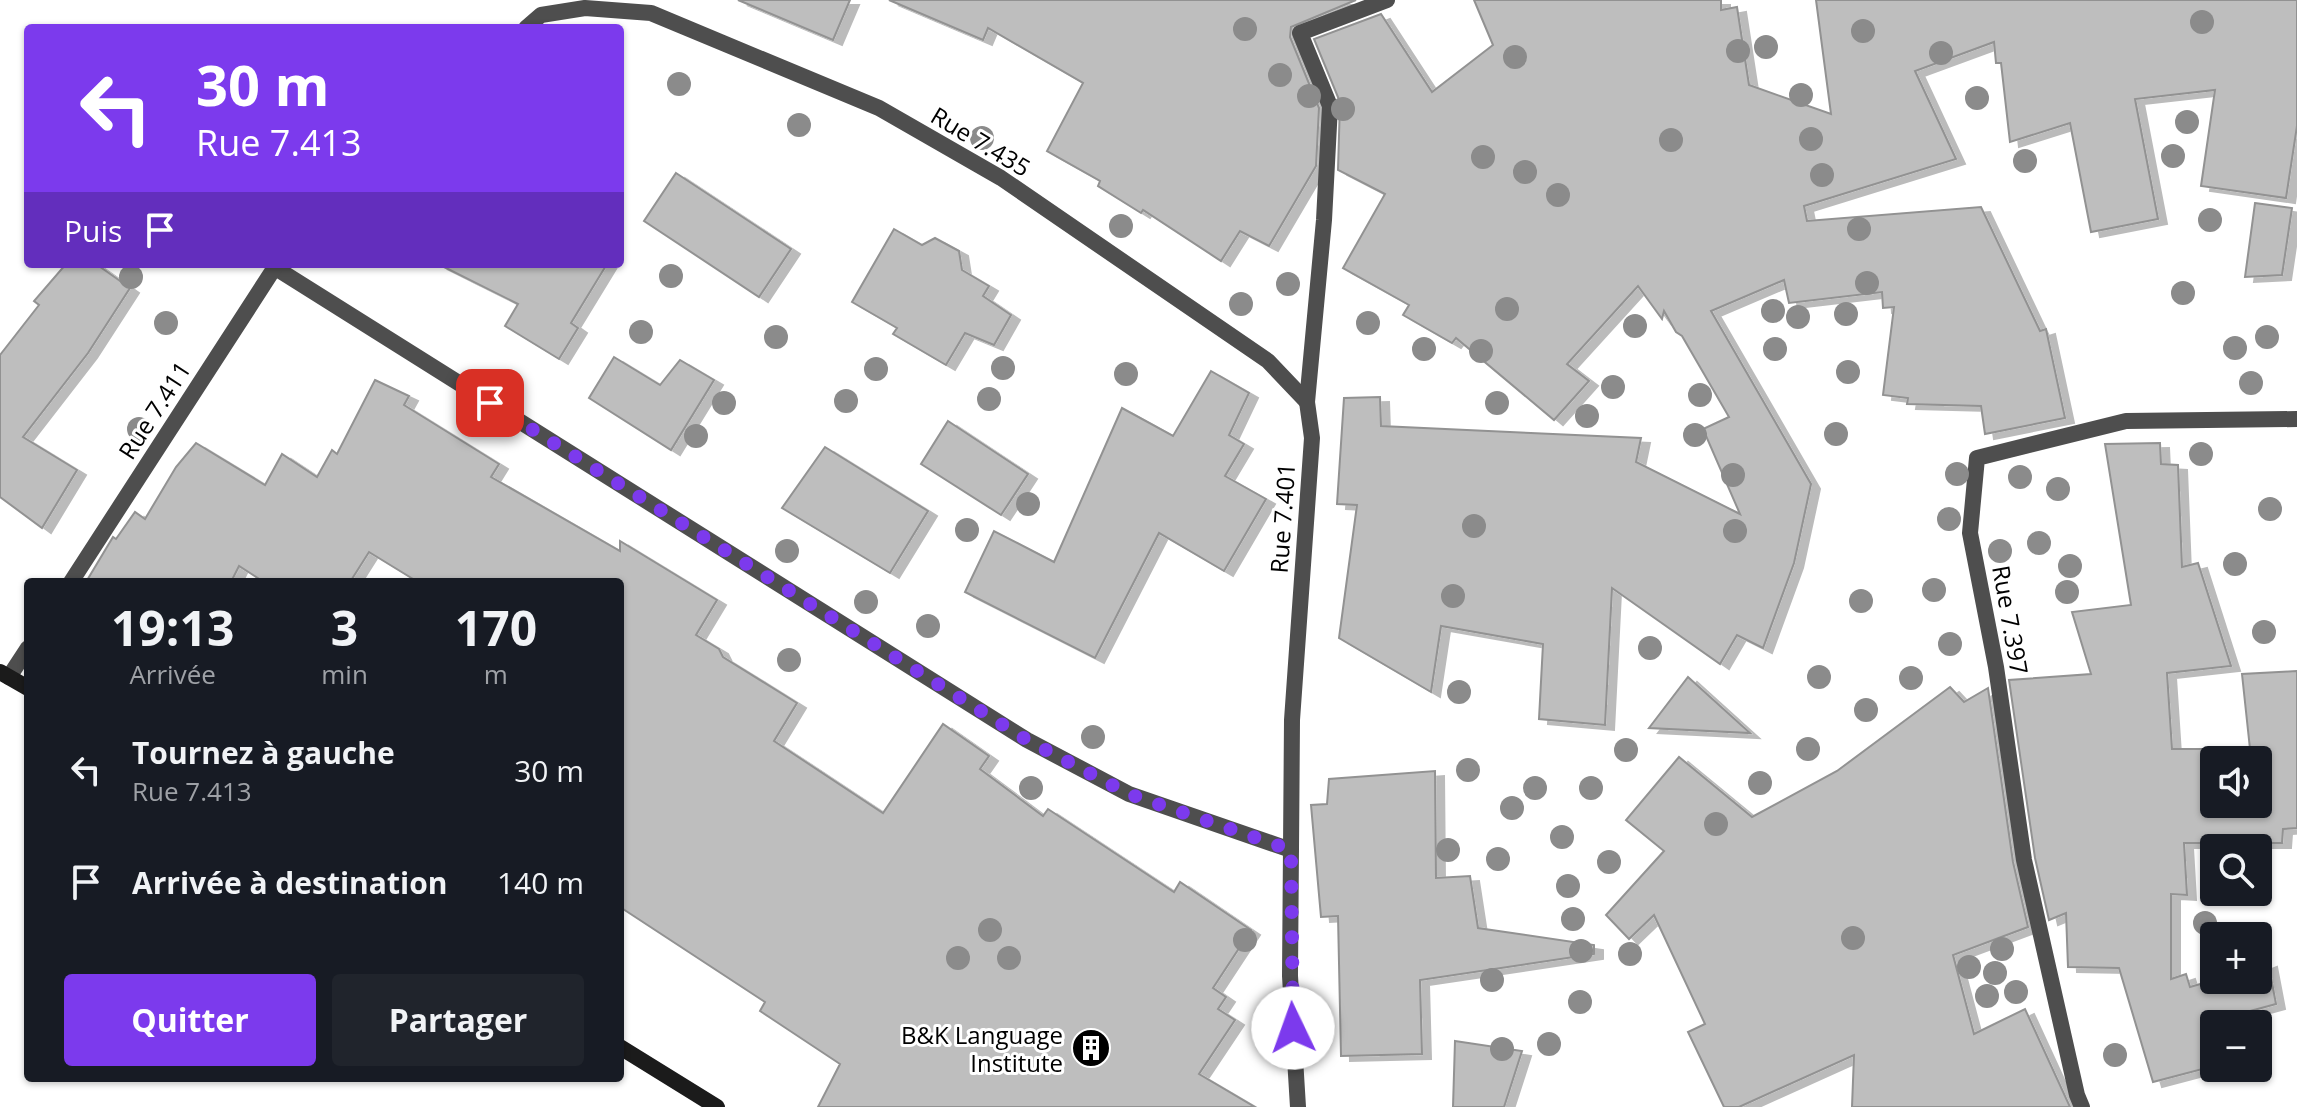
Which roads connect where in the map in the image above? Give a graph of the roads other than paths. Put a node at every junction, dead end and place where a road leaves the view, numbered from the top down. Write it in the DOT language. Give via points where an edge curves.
graph roads {
  1 [pos="1387,0"];
  2 [pos="531,24"];
  3 [pos="275,268"];
  4 [pos="279,268"];
  5 [pos="1307,402"];
  6 [pos="2297,419"];
  7 [pos="74,578"];
  8 [pos="24,653"];
  9 [pos="5,675"];
  10 [pos="24,686"];
  11 [pos="1291,850"];
  12 [pos="624,1049"];
  13 [pos="717,1107"];
  14 [pos="1298,1107"];
  15 [pos="2082,1107"];
  1 -- 5 [label="street, Rue 7.401" via="1300,33 1330,106"];
  2 -- 5 [label="street, Rue 7.435" via="541,15 585,8 651,13 879,108 1001,178 1268,361"];
  3 -- 7 [label="street, Rue 7.411"];
  4 -- 11 [label="street" via="1027,740 1129,794"];
  5 -- 11 [label="street, Rue 7.401" via="1312,438 1292,720"];
  6 -- 15 [label="street, Rue 7.397" via="2126,421 1977,458 1970,533 2024,860"];
  8 -- 9 [label="street"];
  9 -- 10 [label="main road"];
  11 -- 14 [label="street, Rue 7.401" via="1290,976"];
  12 -- 13 [label="main road"];
}
